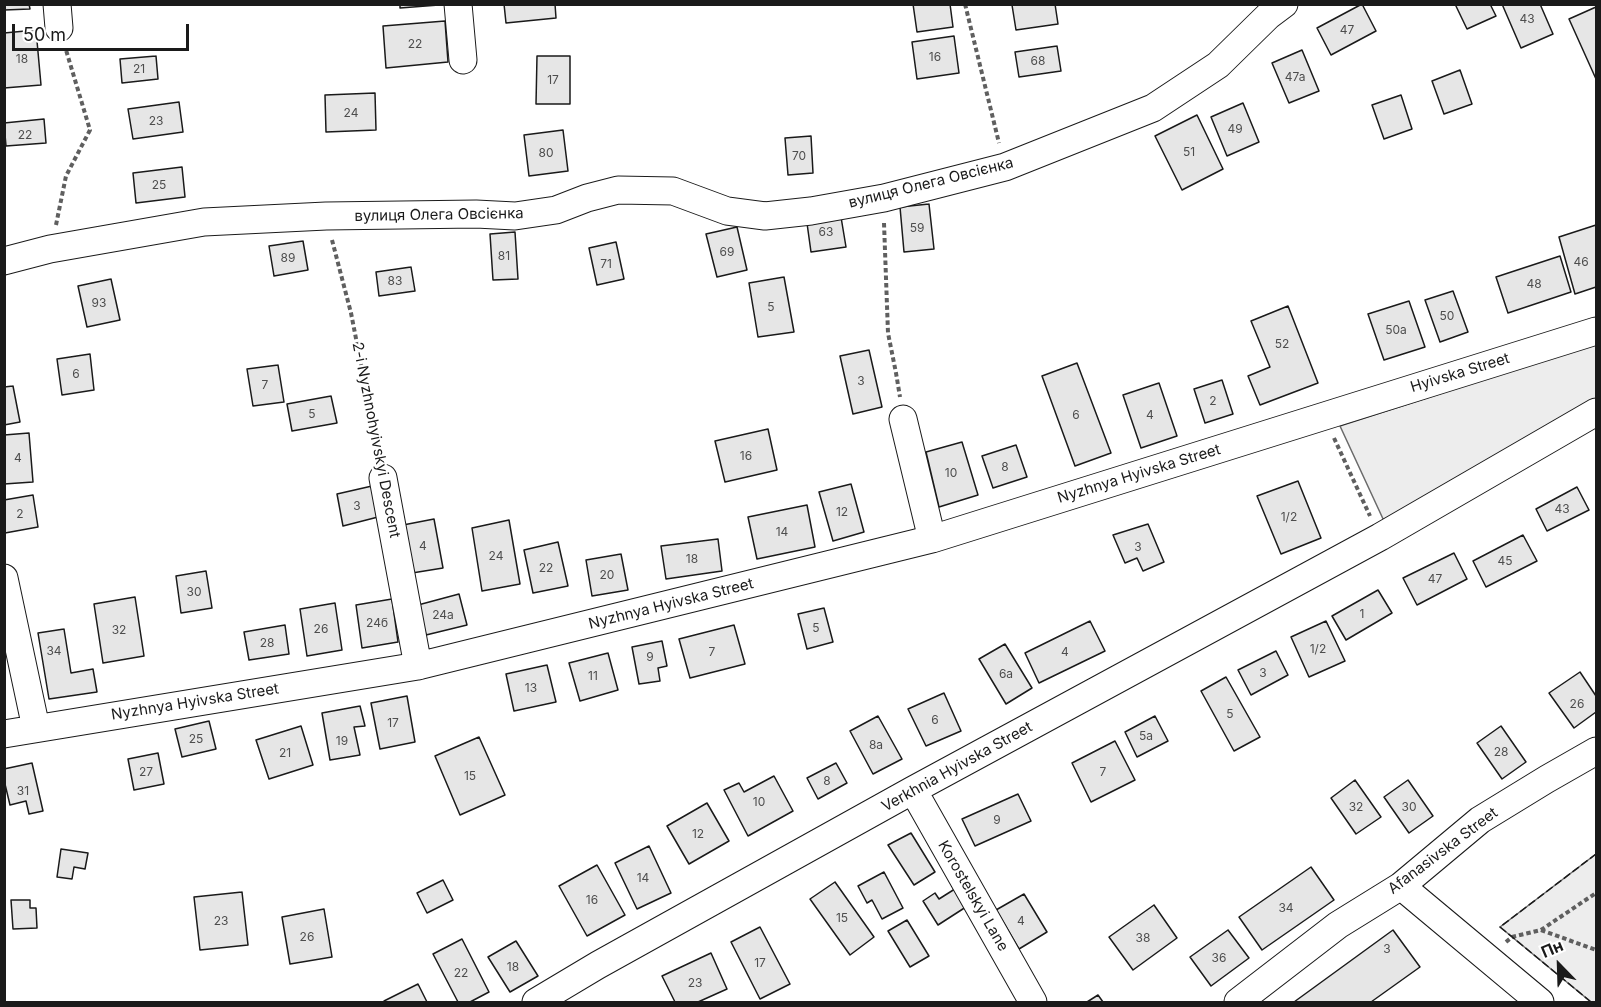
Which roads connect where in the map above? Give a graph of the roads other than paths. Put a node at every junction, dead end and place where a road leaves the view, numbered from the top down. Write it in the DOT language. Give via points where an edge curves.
graph roads {
  1 [pos="458,4"];
  2 [pos="1284,4"];
  3 [pos="463,60"];
  4 [pos="4,261"];
  5 [pos="1596,331"];
  6 [pos="1596,412"];
  7 [pos="1324,416"];
  8 [pos="903,419"];
  9 [pos="383,478"];
  10 [pos="932,539"];
  11 [pos="4,578"];
  12 [pos="418,666"];
  13 [pos="36,728"];
  14 [pos="4,734"];
  15 [pos="1596,751"];
  16 [pos="913,790"];
  17 [pos="1401,886"];
  18 [pos="536,1002"];
  19 [pos="1033,1002"];
  20 [pos="1238,1002"];
  21 [pos="1540,1002"];
  1 -- 3 [label="street"];
  2 -- 4 [label="street, вулиця Олега Овсієнка" via="1218,65 1153,108 1005,167 884,198 765,216 727,211 673,190 618,190 556,210 515,216 326,216 204,222"];
  5 -- 7 [label="street, Hyivska Street"];
  6 -- 16 [label="street, Verkhnia Hyivska Street" via="1380,537"];
  7 -- 10 [label="street, Nyzhnya Hyivska Street"];
  8 -- 10 [label="street"];
  9 -- 12 [label="street, 2-i Nyzhnohyivskyi Descent"];
  10 -- 12 [label="street, Nyzhnya Hyivska Street"];
  11 -- 13 [label="street"];
  12 -- 13 [label="street, Nyzhnya Hyivska Street"];
  13 -- 14 [label="street, Nyzhnya Hyivska Street"];
  15 -- 17 [label="street, Afanasivska Street" via="1480,820"];
  16 -- 18 [label="street, Verkhnia Hyivska Street"];
  16 -- 19 [label="street, Korostelskyi Lane"];
  17 -- 20 [label="street, Afanasivska Street" via="1338,925"];
  17 -- 21 [label="street"];
}
